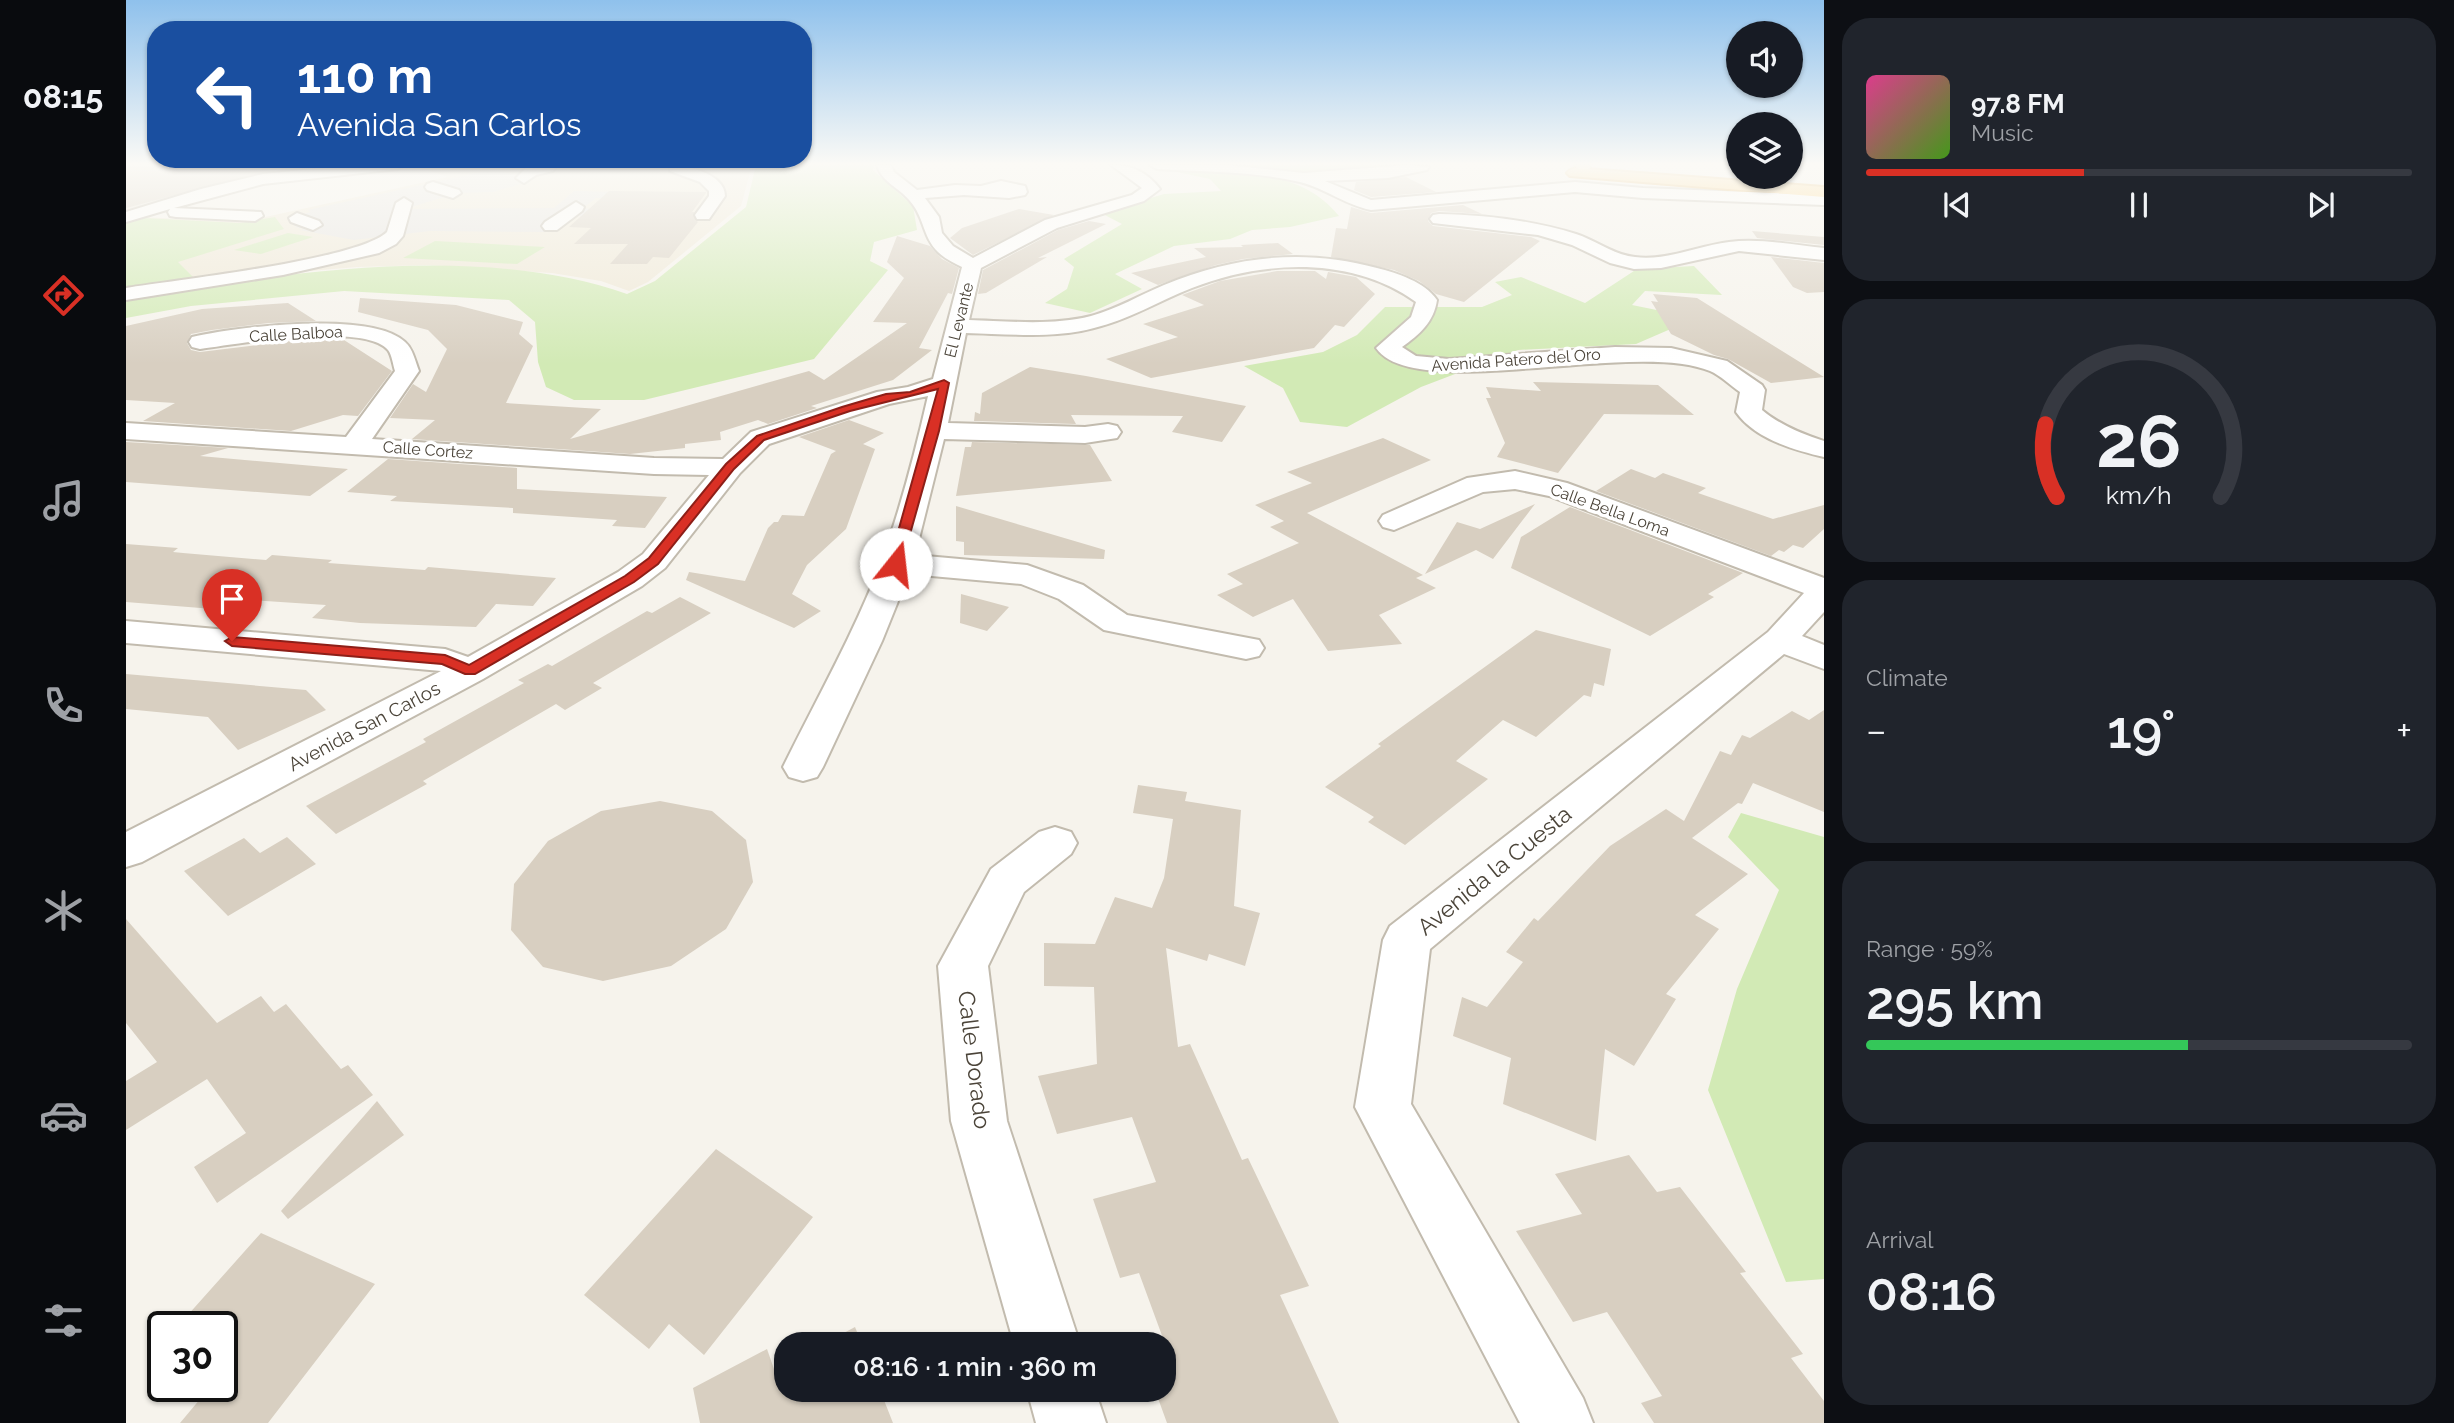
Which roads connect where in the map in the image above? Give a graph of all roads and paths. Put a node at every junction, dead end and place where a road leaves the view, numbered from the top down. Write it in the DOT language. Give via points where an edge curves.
graph roads {
  1 [pos="398,231"];
  2 [pos="933,231"];
  3 [pos="1038,231"];
  4 [pos="1546,231"];
  5 [pos="1824,254"];
  6 [pos="963,260"];
  7 [pos="126,294"];
  8 [pos="956,326"];
  9 [pos="200,342"];
  10 [pos="944,383"];
  11 [pos="126,431"];
  12 [pos="934,431"];
  13 [pos="1108,432"];
  14 [pos="354,446"];
  15 [pos="1824,449"];
  16 [pos="730,467"];
  17 [pos="1394,521"];
  18 [pos="896,564"];
  19 [pos="1824,591"];
  20 [pos="126,632"];
  21 [pos="1246,648"];
  22 [pos="1802,649"];
  23 [pos="470,671"];
  24 [pos="803,767"];
  25 [pos="1055,844"];
  26 [pos="126,851"];
  27 [pos="1043,1332"];
  28 [pos="1065,1402"];
  29 [pos="1071,1423"];
  30 [pos="1558,1423"];
  1 -- 7 [label="street" via="373,249 283,269"];
  2 -- 6 [label="street, El Levante"];
  3 -- 6 [label="street" via="993,255"];
  4 -- 5 [label="street" via="1635,263 1671,262 1738,246"];
  6 -- 8 [label="street, El Levante"];
  8 -- 10 [label="street, El Levante"];
  8 -- 15 [label="street, Avenida Patero del Oro" via="1045,328 1088,323 1221,271 1311,262 1350,267 1417,290 1427,300 1427,312 1418,323 1387,348 1407,363 1445,367 1647,352 1679,357 1726,369 1745,380 1753,390 1749,412 1761,423"];
  9 -- 14 [label="street, Calle Balboa" via="326,329 379,334 398,347 407,371"];
  10 -- 12 [label="street, El Levante"];
  10 -- 16 [label="street, Avenida San Carlos" via="761,438"];
  11 -- 14 [label="street, Calle Cortez"];
  12 -- 13 [label="street"];
  12 -- 18 [label="street, El Levante"];
  14 -- 16 [label="street, Calle Cortez"];
  16 -- 23 [label="street, Avenida San Carlos" via="654,561"];
  17 -- 19 [label="street, Calle Bella Loma" via="1477,484 1515,480 1557,489"];
  18 -- 21 [label="street" via="1027,575 1071,592 1116,623"];
  18 -- 24 [label="street, El Levante"];
  19 -- 22 [label="street, Avenida la Cuesta"];
  20 -- 23 [label="street" via="445,660"];
  22 -- 30 [label="street, Avenida la Cuesta" via="1407,940 1383,1107"];
  23 -- 26 [label="street, Avenida San Carlos"];
  25 -- 27 [label="street, Calle Dorado" via="1007,881 963,966 979,1121"];
  28 -- 29 [label="street"];
}
